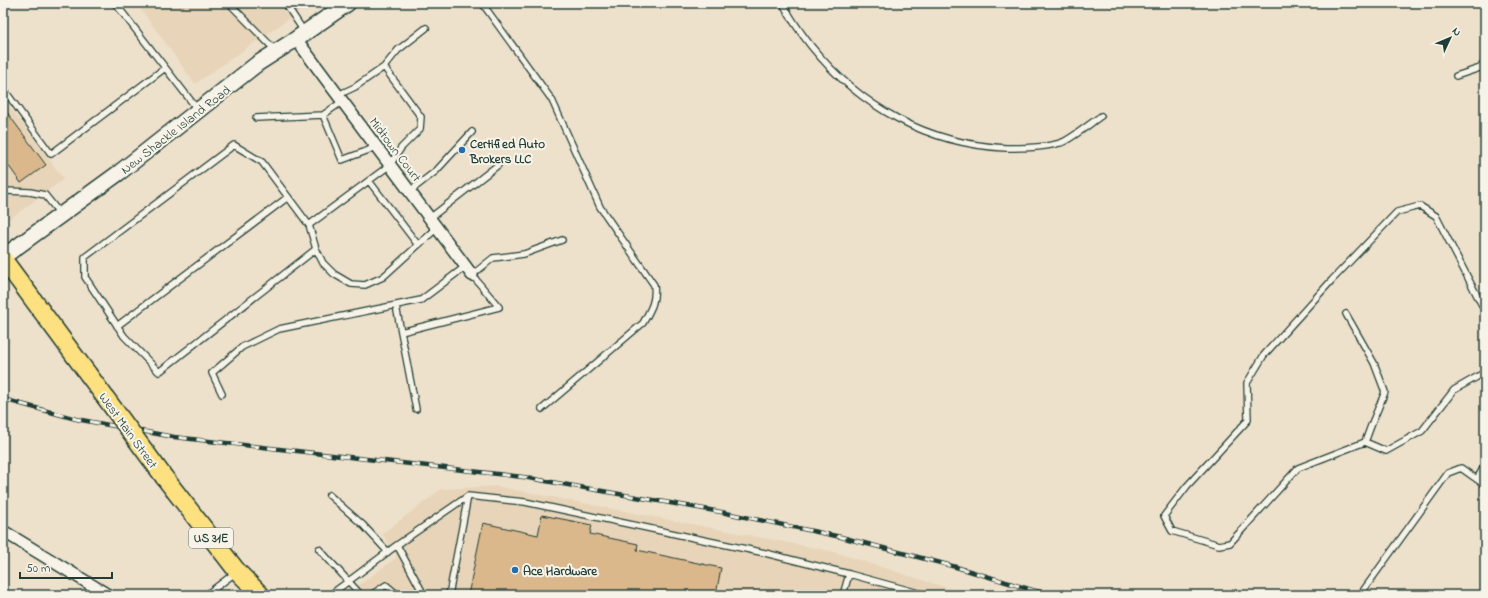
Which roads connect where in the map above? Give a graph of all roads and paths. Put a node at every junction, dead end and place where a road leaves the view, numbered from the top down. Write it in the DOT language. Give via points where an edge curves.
graph roads {
  1 [pos="116,3"];
  2 [pos="229,3"];
  3 [pos="285,3"];
  4 [pos="348,3"];
  5 [pos="482,3"];
  6 [pos="783,3"];
  7 [pos="426,28"];
  8 [pos="301,36"];
  9 [pos="277,52"];
  10 [pos="1485,62"];
  11 [pos="384,67"];
  12 [pos="165,68"];
  13 [pos="1456,76"];
  14 [pos="3,88"];
  15 [pos="340,98"];
  16 [pos="198,110"];
  17 [pos="324,115"];
  18 [pos="1100,116"];
  19 [pos="256,118"];
  20 [pos="472,132"];
  21 [pos="376,145"];
  22 [pos="390,165"];
  23 [pos="498,165"];
  24 [pos="369,181"];
  25 [pos="4,190"];
  26 [pos="410,191"];
  27 [pos="288,197"];
  28 [pos="61,215"];
  29 [pos="430,218"];
  30 [pos="309,225"];
  31 [pos="437,228"];
  32 [pos="562,240"];
  33 [pos="418,245"];
  34 [pos="316,249"];
  35 [pos="3,258"];
  36 [pos="469,270"];
  37 [pos="396,306"];
  38 [pos="1485,311"];
  39 [pos="1346,314"];
  40 [pos="117,326"];
  41 [pos="401,332"];
  42 [pos="1485,374"];
  43 [pos="222,394"];
  44 [pos="416,409"];
  45 [pos="542,409"];
  46 [pos="1366,442"];
  47 [pos="1485,465"];
  48 [pos="1477,479"];
  49 [pos="1485,485"];
  50 [pos="328,495"];
  51 [pos="468,496"];
  52 [pos="3,531"];
  53 [pos="397,545"];
  54 [pos="319,549"];
  55 [pos="388,552"];
  56 [pos="237,571"];
  57 [pos="849,574"];
  58 [pos="349,581"];
  59 [pos="108,595"];
  60 [pos="206,595"];
  61 [pos="261,595"];
  62 [pos="330,595"];
  63 [pos="361,595"];
  64 [pos="371,595"];
  65 [pos="398,595"];
  66 [pos="424,595"];
  67 [pos="449,595"];
  68 [pos="843,595"];
  69 [pos="926,595"];
  70 [pos="1360,595"];
  1 -- 12 [label="lane"];
  2 -- 9 [label="lane"];
  3 -- 8 [label="lane"];
  4 -- 8 [label="main road, New Shackle Island Road"];
  5 -- 45 [label="lane" via="552,100 600,207 654,285 655,296 643,323"];
  6 -- 18 [label="lane" via="801,33 844,82 872,104 900,121 931,134 988,147 1024,148 1061,143"];
  7 -- 11 [label="lane" via="398,50"];
  8 -- 9 [label="main road, New Shackle Island Road"];
  8 -- 15 [label="street, Midtown Court"];
  9 -- 16 [label="main road, New Shackle Island Road" via="257,64"];
  10 -- 13 [label="lane" via="1480,68"];
  11 -- 15 [label="lane"];
  11 -- 22 [label="lane" via="421,117 420,129 401,148"];
  12 -- 14 [label="lane" via="51,154"];
  12 -- 16 [label="lane"];
  15 -- 17 [label="lane"];
  15 -- 21 [label="street, Midtown Court"];
  16 -- 28 [label="main road, New Shackle Island Road"];
  17 -- 19 [label="lane"];
  17 -- 21 [label="lane" via="342,160"];
  20 -- 26 [label="lane" via="436,171"];
  21 -- 22 [label="street, Midtown Court"];
  22 -- 24 [label="lane"];
  22 -- 26 [label="street, Midtown Court"];
  23 -- 29 [label="lane"];
  24 -- 30 [label="lane"];
  24 -- 33 [label="lane"];
  25 -- 28 [label="lane" via="45,195"];
  26 -- 29 [label="street, Midtown Court"];
  27 -- 30 [label="lane"];
  27 -- 40 [label="lane"];
  27 -- 40 [label="lane" via="262,162 234,145 85,257 85,278"];
  28 -- 35 [label="main road, New Shackle Island Road"];
  29 -- 31 [label="street, Midtown Court"];
  30 -- 34 [label="lane"];
  31 -- 33 [label="lane"];
  31 -- 36 [label="street, Midtown Court"];
  32 -- 36 [label="lane" via="524,254 493,258"];
  33 -- 34 [label="lane" via="383,277 365,285 351,284 334,274 323,263"];
  34 -- 40 [label="lane" via="159,372"];
  35 -- 56 [label="main road, West Main Street / US 31E, bridge" via="164,477"];
  36 -- 37 [label="lane" via="421,300"];
  36 -- 41 [label="lane" via="499,307"];
  37 -- 41 [label="lane"];
  37 -- 43 [label="lane" via="279,328 242,347 212,373"];
  38 -- 46 [label="lane" via="1436,216 1420,206 1397,212 1264,355 1247,383 1248,420 1187,486 1164,516 1172,531 1219,546 1230,543 1298,468"];
  39 -- 46 [label="lane" via="1374,363 1385,392"];
  41 -- 44 [label="lane"];
  42 -- 46 [label="lane" via="1454,390 1422,431 1386,451"];
  47 -- 48 [label="lane"];
  48 -- 49 [label="lane"];
  48 -- 70 [label="lane" via="1461,468 1448,473"];
  50 -- 55 [label="lane" via="363,525"];
  51 -- 53 [label="lane"];
  51 -- 57 [label="lane" via="525,502"];
  51 -- 67 [label="lane"];
  52 -- 59 [label="street"];
  53 -- 55 [label="lane"];
  53 -- 66 [label="lane"];
  54 -- 58 [label="lane"];
  55 -- 58 [label="lane"];
  56 -- 60 [label="lane"];
  56 -- 61 [label="main road, West Main Street / US 31E"];
  57 -- 68 [label="lane"];
  57 -- 69 [label="lane"];
  58 -- 62 [label="lane"];
  58 -- 63 [label="lane"];
  64 -- 65 [label="lane" via="386,585"];
}
